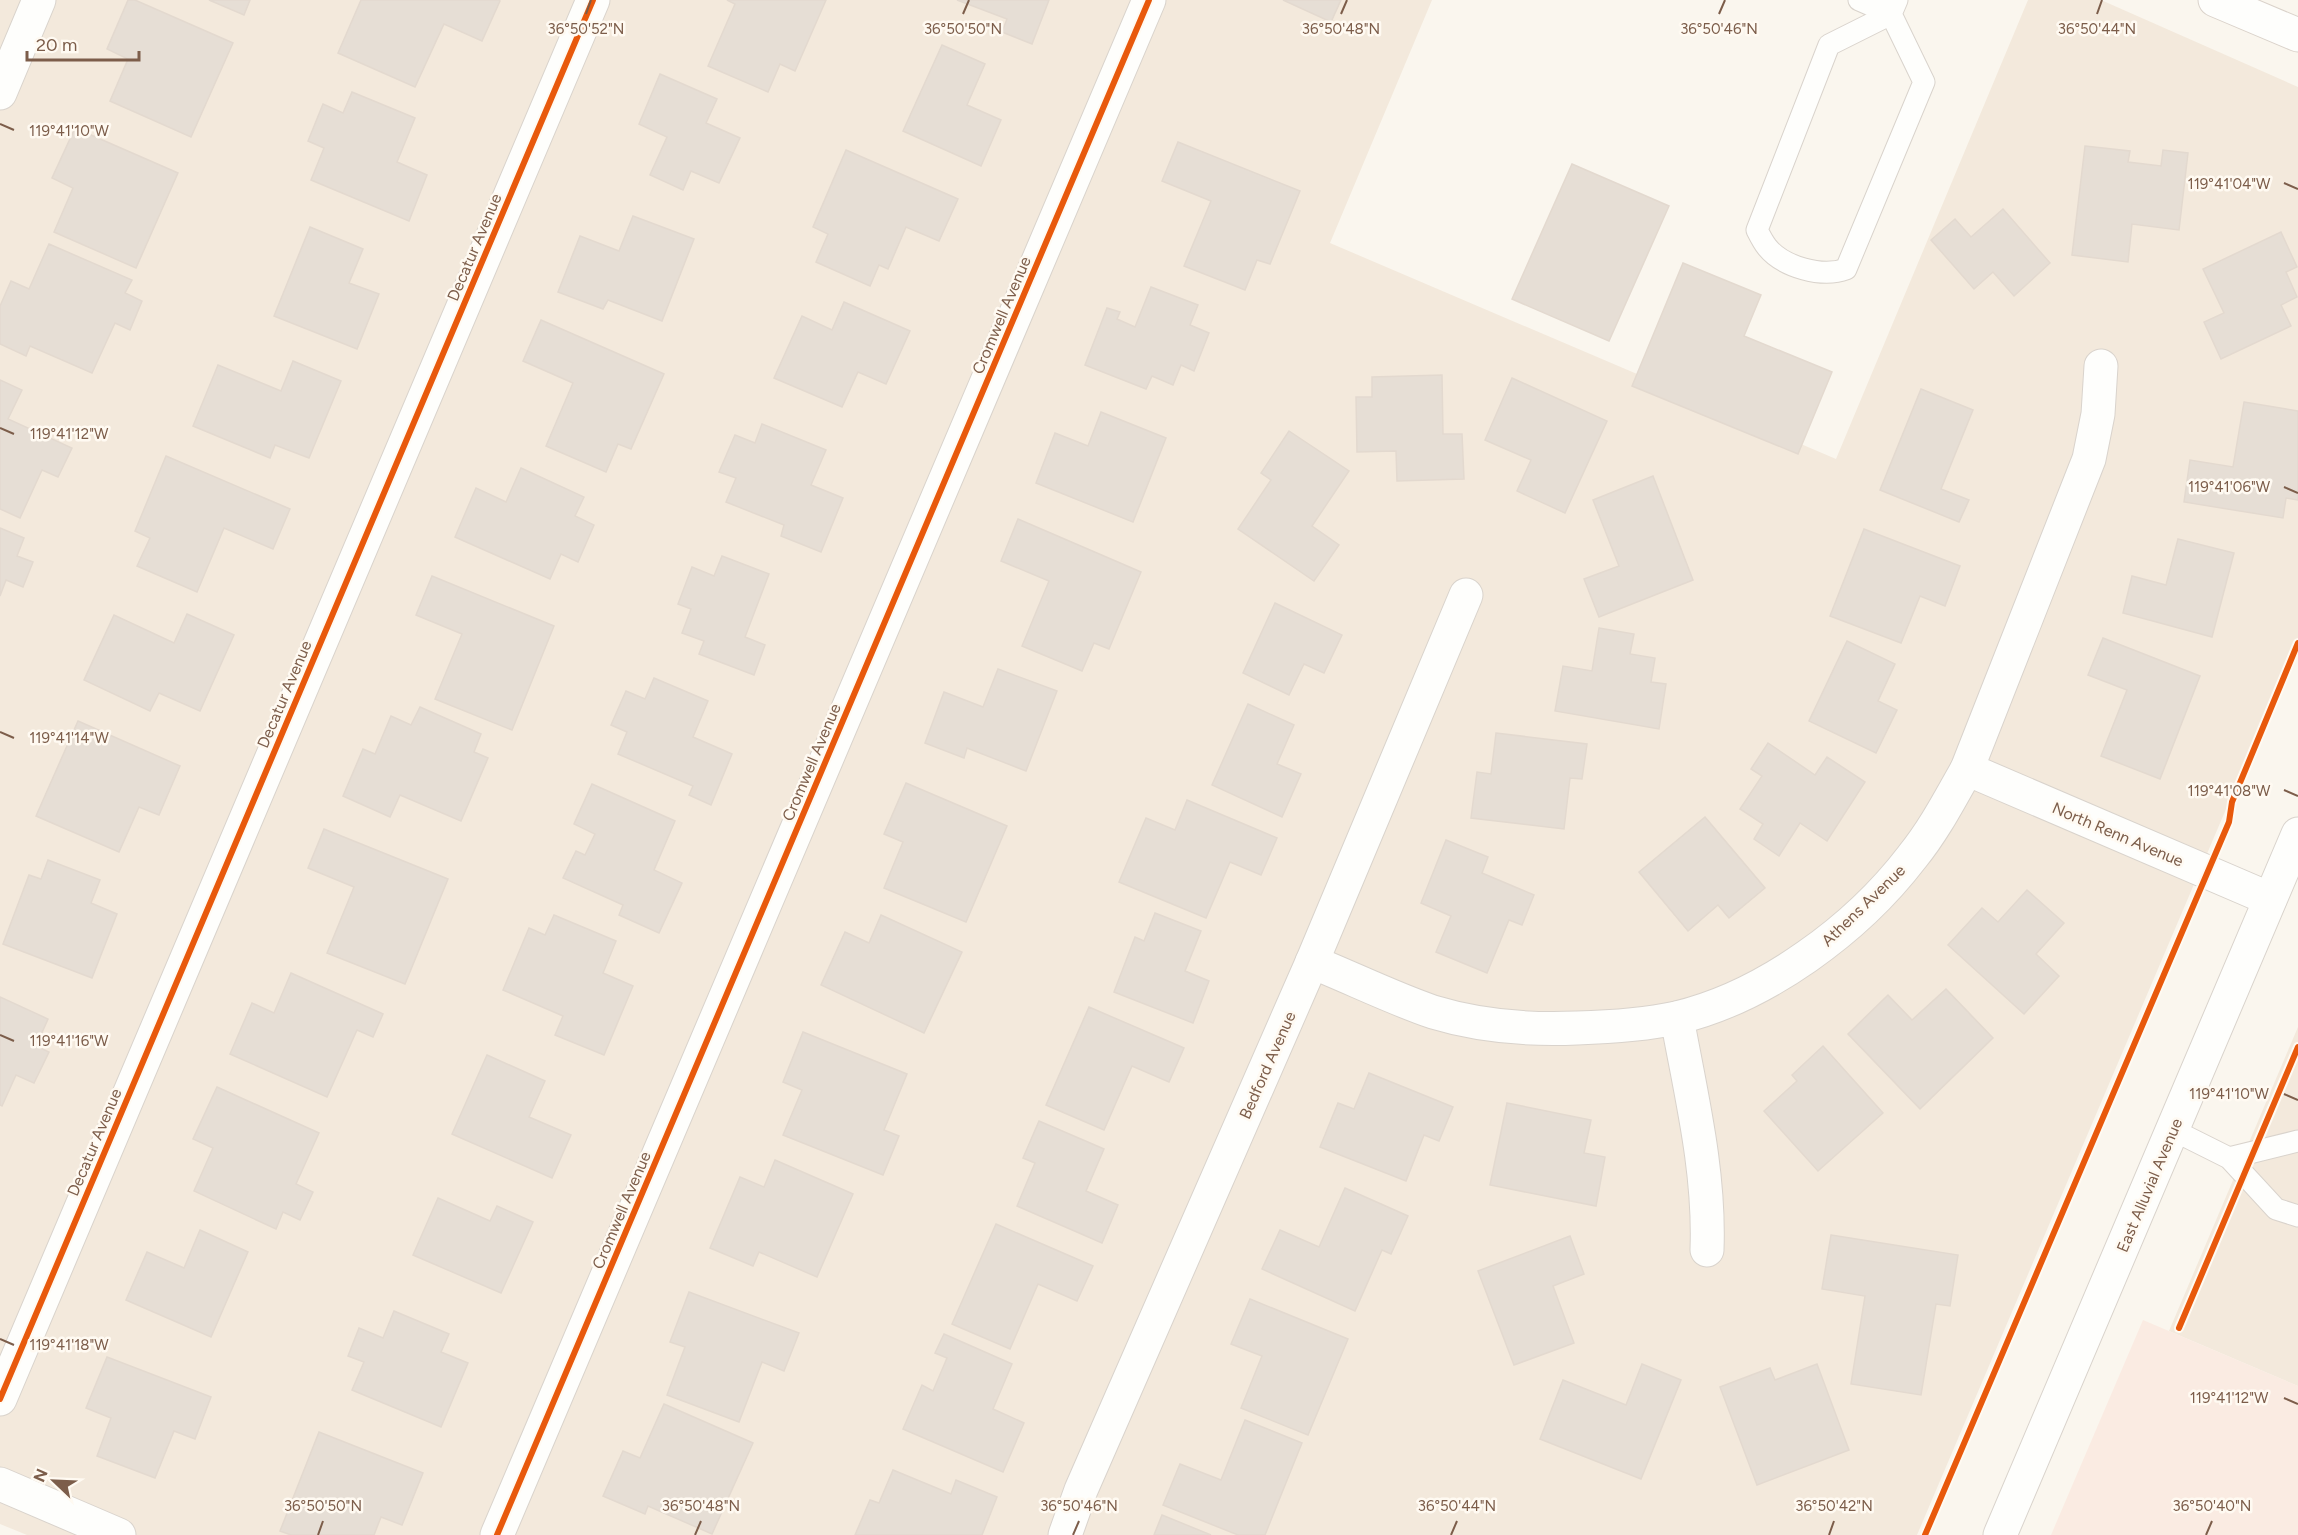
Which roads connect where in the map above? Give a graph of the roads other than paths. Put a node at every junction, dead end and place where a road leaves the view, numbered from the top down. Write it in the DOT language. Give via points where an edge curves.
graph roads {
  1 [pos="39,0"];
  2 [pos="593,0"];
  3 [pos="1149,0"];
  4 [pos="1859,0"];
  5 [pos="2215,0"];
  6 [pos="1894,7"];
  7 [pos="12,33"];
  8 [pos="2298,36"];
  9 [pos="0,93"];
  10 [pos="2100,366"];
  11 [pos="1466,595"];
  12 [pos="1967,769"];
  13 [pos="2298,834"];
  14 [pos="2270,899"];
  15 [pos="1312,962"];
  16 [pos="1677,1018"];
  17 [pos="2173,1130"];
  18 [pos="2298,1141"];
  19 [pos="2229,1158"];
  20 [pos="2298,1216"];
  21 [pos="1707,1251"];
  22 [pos="0,1399"];
  23 [pos="0,1484"];
  24 [pos="119,1535"];
  25 [pos="497,1535"];
  26 [pos="1065,1535"];
  27 [pos="2000,1535"];
  1 -- 7 [label="street"];
  2 -- 22 [label="street, Decatur Avenue"];
  3 -- 25 [label="street, Cromwell Avenue"];
  4 -- 6 [label="lane"];
  5 -- 8 [label="street"];
  6 -- 6 [label="lane" via="1828,45 1767,198 1757,230 1767,248 1806,269 1834,273 1846,269 1924,82"];
  7 -- 9 [label="street"];
  10 -- 12 [label="street, Athens Avenue" via="2098,414 2089,459"];
  11 -- 15 [label="street, Bedford Avenue"];
  12 -- 14 [label="street, North Renn Avenue"];
  12 -- 16 [label="street, Athens Avenue" via="1912,858 1823,945 1781,974 1730,1000"];
  13 -- 14 [label="street, East Alluvial Avenue"];
  14 -- 17 [label="street, East Alluvial Avenue"];
  15 -- 16 [label="street, Athens Avenue" via="1434,1012 1493,1024 1552,1029 1616,1027"];
  15 -- 26 [label="street, Bedford Avenue" via="1081,1490"];
  16 -- 21 [label="street" via="1706,1173"];
  17 -- 19 [label="lane"];
  17 -- 27 [label="street, East Alluvial Avenue"];
  18 -- 19 [label="lane"];
  19 -- 20 [label="lane" via="2276,1209"];
  23 -- 24 [label="street"];
}
